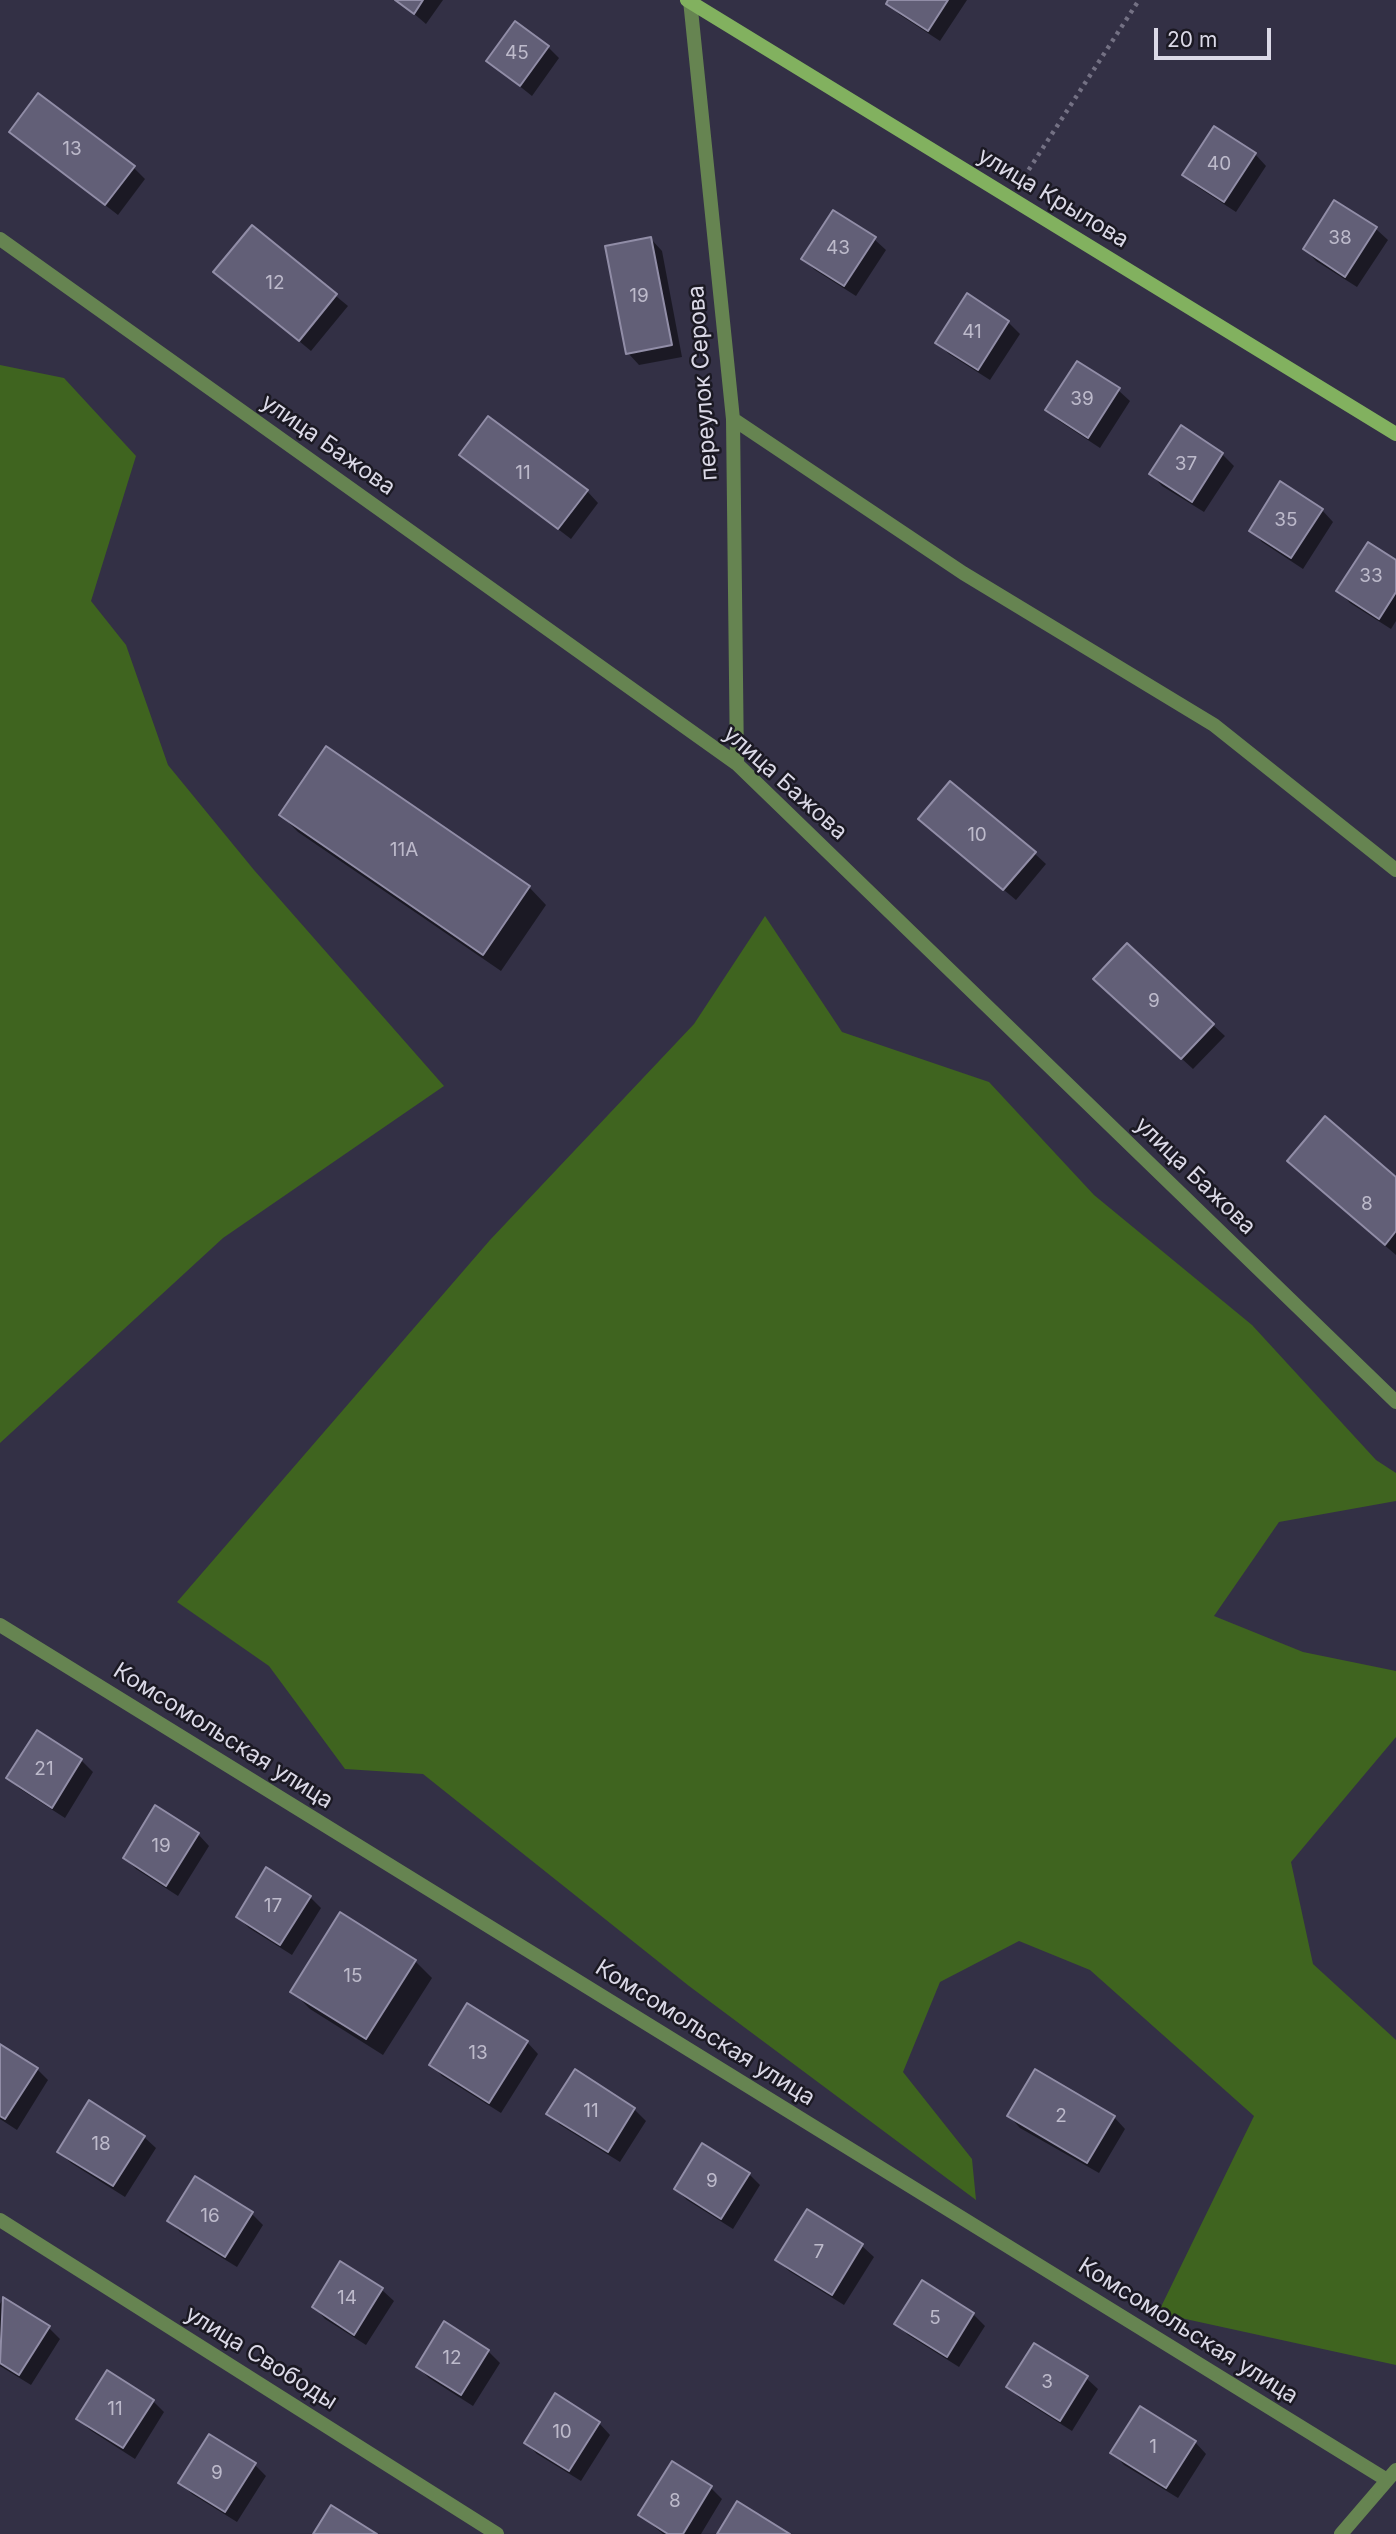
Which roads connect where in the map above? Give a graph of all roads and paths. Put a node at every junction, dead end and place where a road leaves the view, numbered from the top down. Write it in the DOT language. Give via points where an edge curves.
graph roads {
  1 [pos="1139,0"];
  2 [pos="689,1"];
  3 [pos="1010,198"];
  4 [pos="0,239"];
  5 [pos="733,419"];
  6 [pos="1396,434"];
  7 [pos="737,764"];
  8 [pos="1396,870"];
  9 [pos="1396,1402"];
  10 [pos="0,1625"];
  11 [pos="0,2220"];
  12 [pos="1391,2475"];
  13 [pos="497,2534"];
  14 [pos="1341,2534"];
  1 -- 3 [label="path"];
  2 -- 3 [label="main road, улица Крылова"];
  2 -- 5 [label="street, переулок Серова"];
  3 -- 6 [label="main road, улица Крылова"];
  4 -- 7 [label="street, улица Бажова"];
  5 -- 7 [label="street, переулок Серова"];
  5 -- 8 [label="street" via="962,573 1214,725"];
  7 -- 9 [label="street, улица Бажова"];
  10 -- 12 [label="street, Комсомольская улица"];
  11 -- 13 [label="street, улица Свободы"];
  12 -- 14 [label="street"];
}
